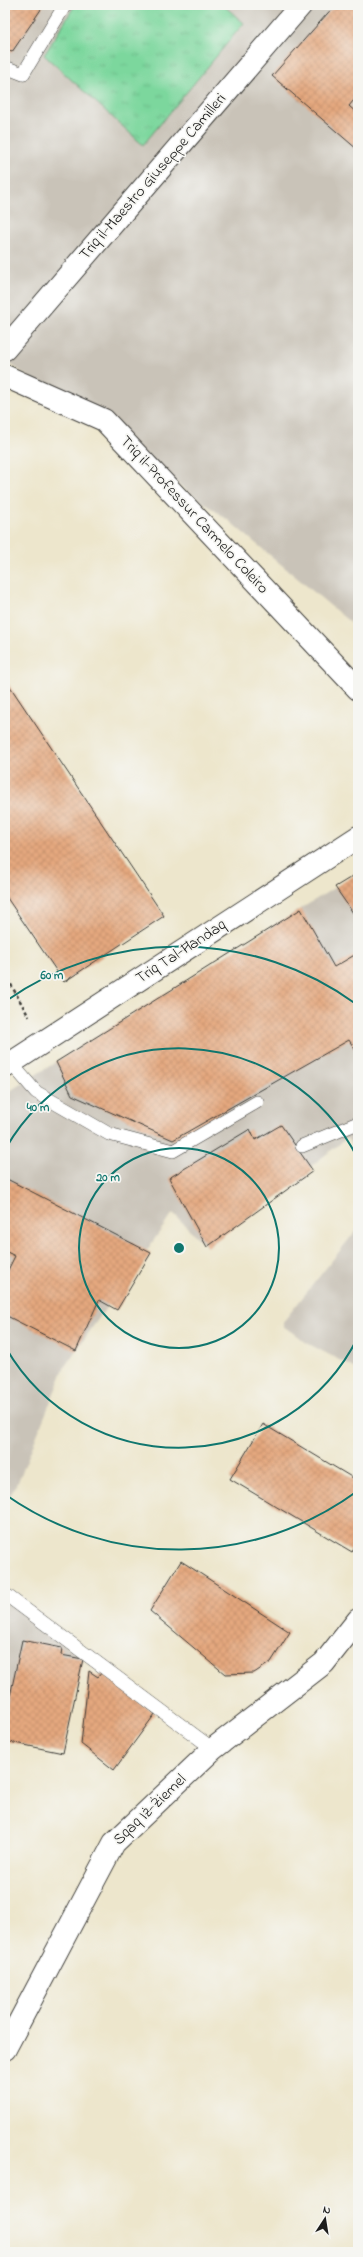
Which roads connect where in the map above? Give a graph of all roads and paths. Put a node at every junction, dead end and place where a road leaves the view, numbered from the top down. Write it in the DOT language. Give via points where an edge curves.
graph roads {
  1 [pos="65,5"];
  2 [pos="301,5"];
  3 [pos="5,67"];
  4 [pos="5,349"];
  5 [pos="5,376"];
  6 [pos="358,689"];
  7 [pos="358,837"];
  8 [pos="5,974"];
  9 [pos="42,1041"];
  10 [pos="8,1065"];
  11 [pos="257,1102"];
  12 [pos="358,1123"];
  13 [pos="302,1146"];
  14 [pos="5,1594"];
  15 [pos="358,1620"];
  16 [pos="213,1749"];
  17 [pos="5,2049"];
  1 -- 3 [label="lane" via="23,74"];
  2 -- 4 [label="street, Triq il-Maestro Giuseppe Camilleri"];
  5 -- 6 [label="street, Triq il-Professur Carmelo Coleiro" via="104,420"];
  7 -- 9 [label="street, Triq Tal-Ħandaq"];
  8 -- 9 [label="path"];
  9 -- 10 [label="street, Triq Tal-Ħandaq"];
  10 -- 11 [label="lane" via="36,1092 110,1134 173,1151"];
  12 -- 13 [label="lane"];
  14 -- 16 [label="lane"];
  15 -- 16 [label="street, Sqaq Iż-Żiemel" via="324,1663"];
  16 -- 17 [label="street, Sqaq Iż-Żiemel" via="114,1843"];
}
